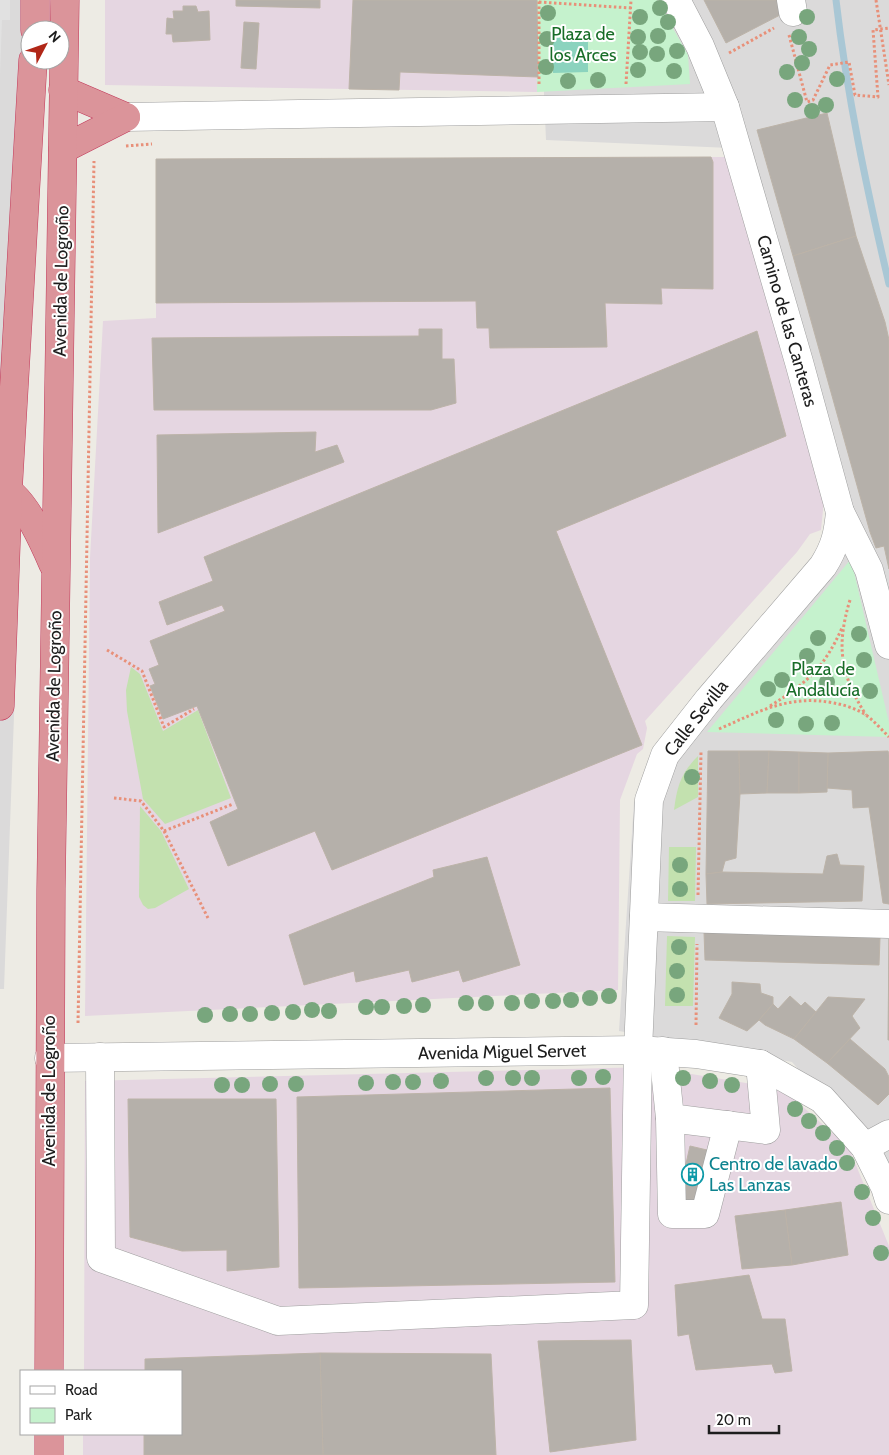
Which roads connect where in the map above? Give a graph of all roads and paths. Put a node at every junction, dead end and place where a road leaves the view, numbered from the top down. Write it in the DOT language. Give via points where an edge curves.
graph roads {
  1 [pos="35,0"];
  2 [pos="65,0"];
  3 [pos="631,0"];
  4 [pos="676,0"];
  5 [pos="876,0"];
  6 [pos="539,1"];
  7 [pos="631,8"];
  8 [pos="787,18"];
  9 [pos="35,20"];
  10 [pos="889,28"];
  11 [pos="880,29"];
  12 [pos="722,57"];
  13 [pos="32,70"];
  14 [pos="889,85"];
  15 [pos="63,90"];
  16 [pos="626,90"];
  17 [pos="539,93"];
  18 [pos="725,107"];
  19 [pos="126,117"];
  20 [pos="156,144"];
  21 [pos="121,147"];
  22 [pos="62,149"];
  23 [pos="94,160"];
  24 [pos="4,488"];
  25 [pos="840,512"];
  26 [pos="56,570"];
  27 [pos="852,592"];
  28 [pos="843,625"];
  29 [pos="889,645"];
  30 [pos="107,650"];
  31 [pos="0,706"];
  32 [pos="194,709"];
  33 [pos="765,709"];
  34 [pos="866,715"];
  35 [pos="710,733"];
  36 [pos="889,737"];
  37 [pos="701,747"];
  38 [pos="114,798"];
  39 [pos="233,804"];
  40 [pos="164,831"];
  41 [pos="644,917"];
  42 [pos="208,918"];
  43 [pos="698,918"];
  44 [pos="889,924"];
  45 [pos="78,1023"];
  46 [pos="696,1025"];
  47 [pos="650,1051"];
  48 [pos="100,1057"];
  49 [pos="49,1058"];
  50 [pos="760,1064"];
  51 [pos="670,1118"];
  52 [pos="728,1125"];
  53 [pos="889,1134"];
  54 [pos="865,1147"];
  55 [pos="889,1200"];
  56 [pos="49,1370"];
  57 [pos="49,1435"];
  58 [pos="49,1455"];
  1 -- 9 [label="highway"];
  2 -- 15 [label="highway, Avenida de Logroño"];
  3 -- 7 [label="path"];
  4 -- 18 [label="street, Camino de las Canteras" via="704,54"];
  5 -- 11 [label="path"];
  6 -- 7 [label="path"];
  6 -- 17 [label="path"];
  7 -- 16 [label="path"];
  8 -- 11 [label="path" via="806,102 813,100 830,65 849,62 855,95 878,97 874,30"];
  8 -- 12 [label="path"];
  10 -- 11 [label="path"];
  11 -- 14 [label="path"];
  13 -- 24 [label="highway"];
  15 -- 19 [label="highway"];
  15 -- 22 [label="highway, Avenida de Logroño"];
  18 -- 19 [label="street"];
  18 -- 25 [label="street, Camino de las Canteras"];
  19 -- 22 [label="highway"];
  20 -- 21 [label="path"];
  22 -- 26 [label="highway, Avenida de Logroño"];
  23 -- 45 [label="path"];
  24 -- 26 [label="highway" via="31,519"];
  24 -- 31 [label="highway"];
  25 -- 29 [label="street, Camino de las Canteras" via="869,570"];
  25 -- 41 [label="street, Calle Sevilla" via="838,533 823,566 665,755 648,800"];
  26 -- 49 [label="highway, Avenida de Logroño"];
  27 -- 28 [label="path"];
  28 -- 33 [label="path" via="834,646 818,669 804,684"];
  28 -- 34 [label="path" via="846,676"];
  30 -- 32 [label="path" via="142,672 164,727"];
  33 -- 34 [label="path" via="792,701 821,700"];
  33 -- 35 [label="path"];
  34 -- 36 [label="path"];
  37 -- 43 [label="path"];
  38 -- 40 [label="path" via="141,801"];
  39 -- 40 [label="path"];
  40 -- 42 [label="path"];
  41 -- 43 [label="street"];
  41 -- 47 [label="street, Calle Sevilla"];
  43 -- 44 [label="street"];
  43 -- 46 [label="path"];
  47 -- 48 [label="street, Avenida Miguel Servet"];
  47 -- 48 [label="street" via="634,1305 278,1322 101,1258"];
  47 -- 50 [label="street, Avenida Miguel Servet"];
  47 -- 51 [label="street"];
  48 -- 49 [label="street, Avenida Miguel Servet"];
  49 -- 56 [label="highway, Avenida de Logroño"];
  50 -- 52 [label="street" via="766,1130"];
  50 -- 54 [label="street, Avenida Miguel Servet" via="822,1099"];
  51 -- 52 [label="street"];
  51 -- 52 [label="street" via="672,1214 705,1214"];
  53 -- 54 [label="street"];
  54 -- 55 [label="street, Avenida Miguel Servet"];
  57 -- 58 [label="highway"];
}
